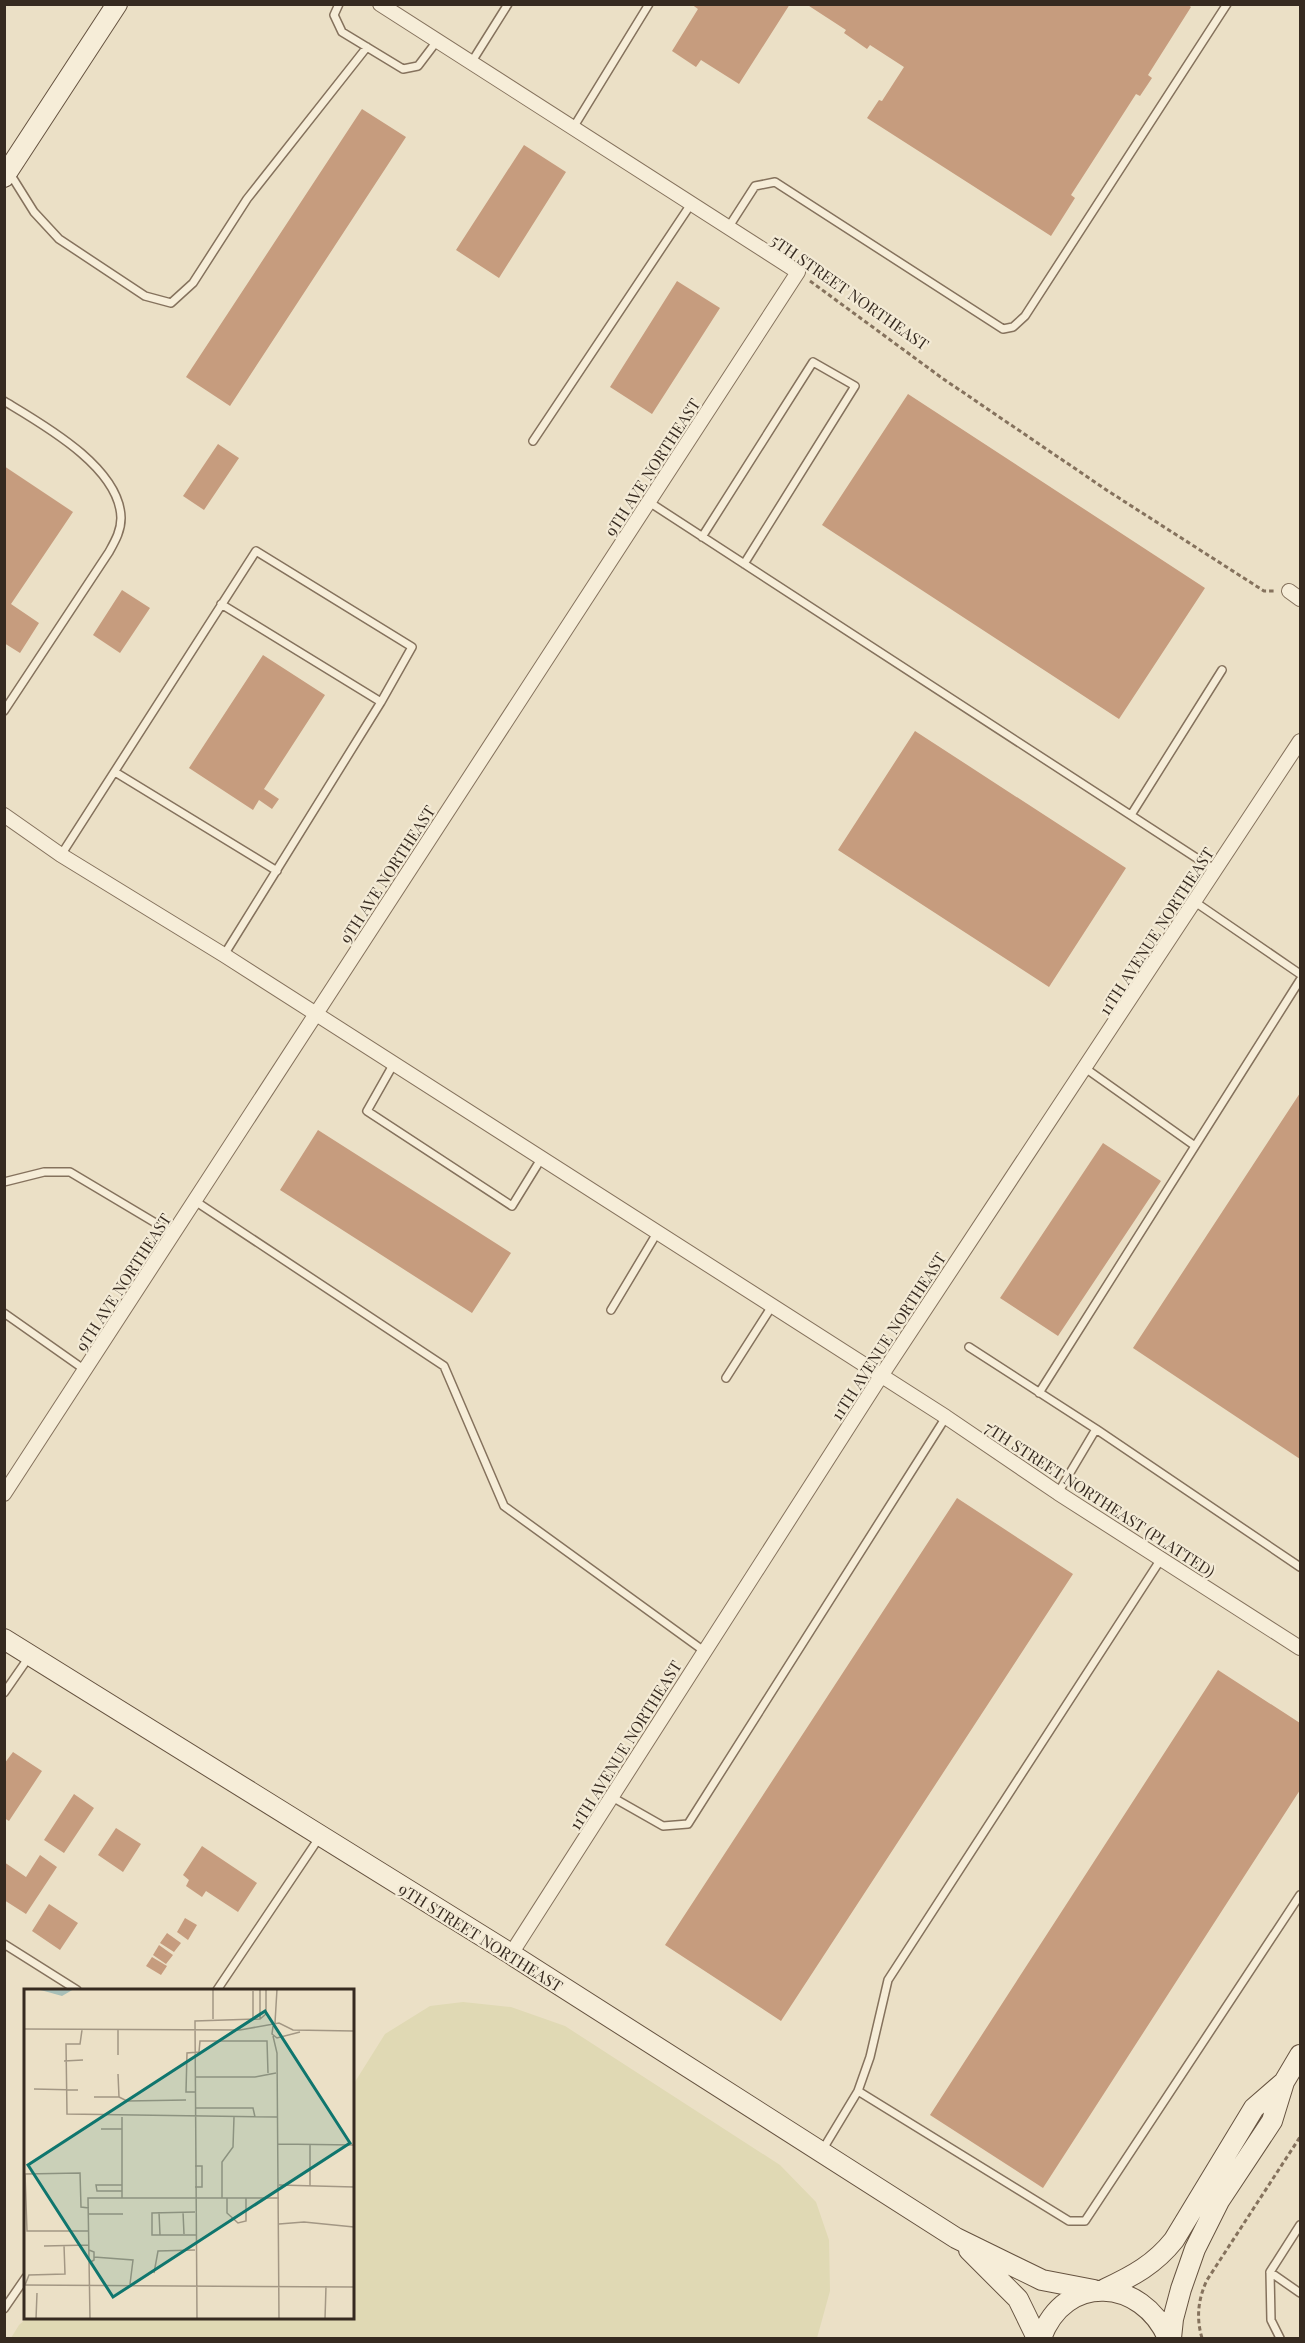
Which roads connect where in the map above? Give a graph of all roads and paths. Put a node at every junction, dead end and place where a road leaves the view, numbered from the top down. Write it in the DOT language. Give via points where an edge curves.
graph roads {
  1 [pos="117,4"];
  2 [pos="339,4"];
  3 [pos="380,4"];
  4 [pos="508,4"];
  5 [pos="649,4"];
  6 [pos="1227,4"];
  7 [pos="437,41"];
  8 [pos="367,47"];
  9 [pos="471,63"];
  10 [pos="573,128"];
  11 [pos="6,174"];
  12 [pos="691,204"];
  13 [pos="728,228"];
  14 [pos="798,272"];
  15 [pos="4,401"];
  16 [pos="533,441"];
  17 [pos="649,502"];
  18 [pos="702,537"];
  19 [pos="744,564"];
  20 [pos="1295,595"];
  21 [pos="221,604"];
  22 [pos="1222,670"];
  23 [pos="381,702"];
  24 [pos="4,711"];
  25 [pos="1300,741"];
  26 [pos="115,772"];
  27 [pos="4,814"];
  28 [pos="1131,815"];
  29 [pos="61,855"];
  30 [pos="1215,870"];
  31 [pos="277,871"];
  32 [pos="1195,902"];
  33 [pos="224,955"];
  34 [pos="1300,974"];
  35 [pos="1300,981"];
  36 [pos="315,1015"];
  37 [pos="393,1065"];
  38 [pos="1085,1068"];
  39 [pos="1195,1146"];
  40 [pos="542,1159"];
  41 [pos="4,1182"];
  42 [pos="195,1202"];
  43 [pos="657,1233"];
  44 [pos="174,1234"];
  45 [pos="772,1306"];
  46 [pos="611,1310"];
  47 [pos="4,1314"];
  48 [pos="969,1347"];
  49 [pos="85,1370"];
  50 [pos="881,1376"];
  51 [pos="726,1378"];
  52 [pos="1039,1392"];
  53 [pos="946,1417"];
  54 [pos="1096,1429"];
  55 [pos="1058,1493"];
  56 [pos="4,1494"];
  57 [pos="1161,1560"];
  58 [pos="1300,1567"];
  59 [pos="4,1639"];
  60 [pos="1300,1648"];
  61 [pos="704,1652"];
  62 [pos="30,1655"];
  63 [pos="4,1693"];
  64 [pos="612,1797"];
  65 [pos="320,1837"];
  66 [pos="1300,1895"];
  67 [pos="4,1944"];
  68 [pos="511,1954"];
  69 [pos="74,1989"];
  70 [pos="218,1989"];
  71 [pos="1300,2055"];
  72 [pos="1284,2082"];
  73 [pos="858,2091"];
  74 [pos="1300,2137"];
  75 [pos="821,2153"];
  76 [pos="1300,2227"];
  77 [pos="956,2238"];
  78 [pos="1270,2272"];
  79 [pos="24,2280"];
  80 [pos="1100,2289"];
  81 [pos="1300,2293"];
  82 [pos="4,2309"];
  83 [pos="1036,2338"];
  84 [pos="1041,2338"];
  85 [pos="1170,2338"];
  86 [pos="1202,2338"];
  87 [pos="1280,2338"];
  1 -- 11 [label="street"];
  2 -- 8 [label="lane" via="334,15 342,32"];
  3 -- 7 [label="street, 5TH STREET NORTHEAST"];
  4 -- 9 [label="lane"];
  5 -- 10 [label="lane"];
  6 -- 13 [label="lane" via="1026,316 1013,327 1003,329 774,182 755,186"];
  7 -- 8 [label="lane" via="418,66 404,69"];
  7 -- 9 [label="street, 5TH STREET NORTHEAST"];
  8 -- 11 [label="lane" via="247,200 193,283 171,303 145,296 59,239"];
  9 -- 10 [label="street, 5TH STREET NORTHEAST"];
  10 -- 12 [label="street, 5TH STREET NORTHEAST"];
  12 -- 13 [label="street, 5TH STREET NORTHEAST"];
  12 -- 16 [label="lane"];
  13 -- 14 [label="street, 5TH STREET NORTHEAST"];
  14 -- 17 [label="street, 9TH AVE NORTHEAST"];
  14 -- 20 [label="path, 5TH STREET NORTHEAST" via="942,378 1108,491 1264,591"];
  15 -- 24 [label="lane" via="67,440 91,463 113,491 121,519 119,535 109,552"];
  17 -- 18 [label="lane"];
  17 -- 36 [label="street, 9TH AVE NORTHEAST"];
  18 -- 19 [label="lane"];
  18 -- 19 [label="lane" via="813,362 855,386"];
  19 -- 28 [label="lane"];
  21 -- 23 [label="lane"];
  21 -- 23 [label="lane" via="256,551 412,647"];
  21 -- 26 [label="lane"];
  22 -- 28 [label="lane"];
  23 -- 31 [label="lane"];
  25 -- 30 [label="street, 11TH AVENUE NORTHEAST"];
  26 -- 29 [label="lane"];
  26 -- 31 [label="lane"];
  27 -- 29 [label="street, 7TH STREET NORTHEAST (PLATTED)"];
  28 -- 30 [label="lane"];
  29 -- 33 [label="street, 7TH STREET NORTHEAST (PLATTED)"];
  30 -- 32 [label="street, 11TH AVENUE NORTHEAST"];
  31 -- 33 [label="lane"];
  32 -- 34 [label="lane"];
  32 -- 38 [label="street, 11TH AVENUE NORTHEAST"];
  33 -- 36 [label="street, 7TH STREET NORTHEAST (PLATTED)"];
  35 -- 39 [label="lane"];
  36 -- 37 [label="street, 7TH STREET NORTHEAST (PLATTED)"];
  36 -- 42 [label="street, 9TH AVE NORTHEAST"];
  37 -- 40 [label="street, 7TH STREET NORTHEAST (PLATTED)"];
  37 -- 40 [label="lane" via="367,1111 512,1206"];
  38 -- 39 [label="lane"];
  38 -- 50 [label="street, 11TH AVENUE NORTHEAST"];
  39 -- 52 [label="lane"];
  40 -- 43 [label="street, 7TH STREET NORTHEAST (PLATTED)"];
  41 -- 44 [label="lane" via="44,1172 70,1172"];
  42 -- 44 [label="street, 9TH AVE NORTHEAST"];
  42 -- 61 [label="lane" via="444,1366 504,1506"];
  43 -- 45 [label="street, 7TH STREET NORTHEAST (PLATTED)"];
  43 -- 46 [label="lane"];
  44 -- 49 [label="street, 9TH AVE NORTHEAST"];
  45 -- 50 [label="street, 7TH STREET NORTHEAST (PLATTED)"];
  45 -- 51 [label="lane"];
  47 -- 49 [label="lane"];
  48 -- 52 [label="lane"];
  49 -- 56 [label="street, 9TH AVE NORTHEAST"];
  50 -- 53 [label="street, 7TH STREET NORTHEAST (PLATTED)"];
  50 -- 61 [label="street, 11TH AVENUE NORTHEAST"];
  52 -- 54 [label="lane"];
  53 -- 55 [label="street, 7TH STREET NORTHEAST (PLATTED)"];
  53 -- 64 [label="lane" via="687,1824 663,1826"];
  54 -- 55 [label="lane"];
  54 -- 58 [label="lane"];
  55 -- 57 [label="street, 7TH STREET NORTHEAST (PLATTED)"];
  57 -- 60 [label="street, 7TH STREET NORTHEAST (PLATTED)"];
  57 -- 73 [label="lane" via="888,1980"];
  59 -- 62 [label="street, 9TH STREET NORTHEAST"];
  61 -- 64 [label="street, 11TH AVENUE NORTHEAST"];
  62 -- 63 [label="lane"];
  62 -- 65 [label="street, 9TH STREET NORTHEAST"];
  64 -- 68 [label="street, 11TH AVENUE NORTHEAST"];
  65 -- 68 [label="street, 9TH STREET NORTHEAST"];
  65 -- 70 [label="lane"];
  66 -- 73 [label="lane" via="1085,2222 1070,2221"];
  67 -- 69 [label="lane"];
  68 -- 75 [label="street, 9TH STREET NORTHEAST"];
  71 -- 72 [label="street"];
  72 -- 80 [label="street" via="1254,2108 1165,2251 1133,2276"];
  72 -- 85 [label="street" via="1272,2121 1220,2200 1195,2249 1180,2289"];
  73 -- 75 [label="lane"];
  74 -- 86 [label="path" via="1207,2280 1197,2318"];
  75 -- 77 [label="street, 9TH STREET NORTHEAST"];
  76 -- 78 [label="lane"];
  77 -- 80 [label="street, 9TH STREET NORTHEAST" via="1042,2280"];
  77 -- 83 [label="street, 9TH STREET NORTHEAST" via="1018,2299"];
  78 -- 81 [label="lane"];
  78 -- 87 [label="lane" via="1271,2320"];
  79 -- 82 [label="lane"];
  80 -- 84 [label="street" via="1079,2295 1063,2306"];
  80 -- 85 [label="street, 9TH STREET NORTHEAST" via="1123,2294 1147,2309"];
}
